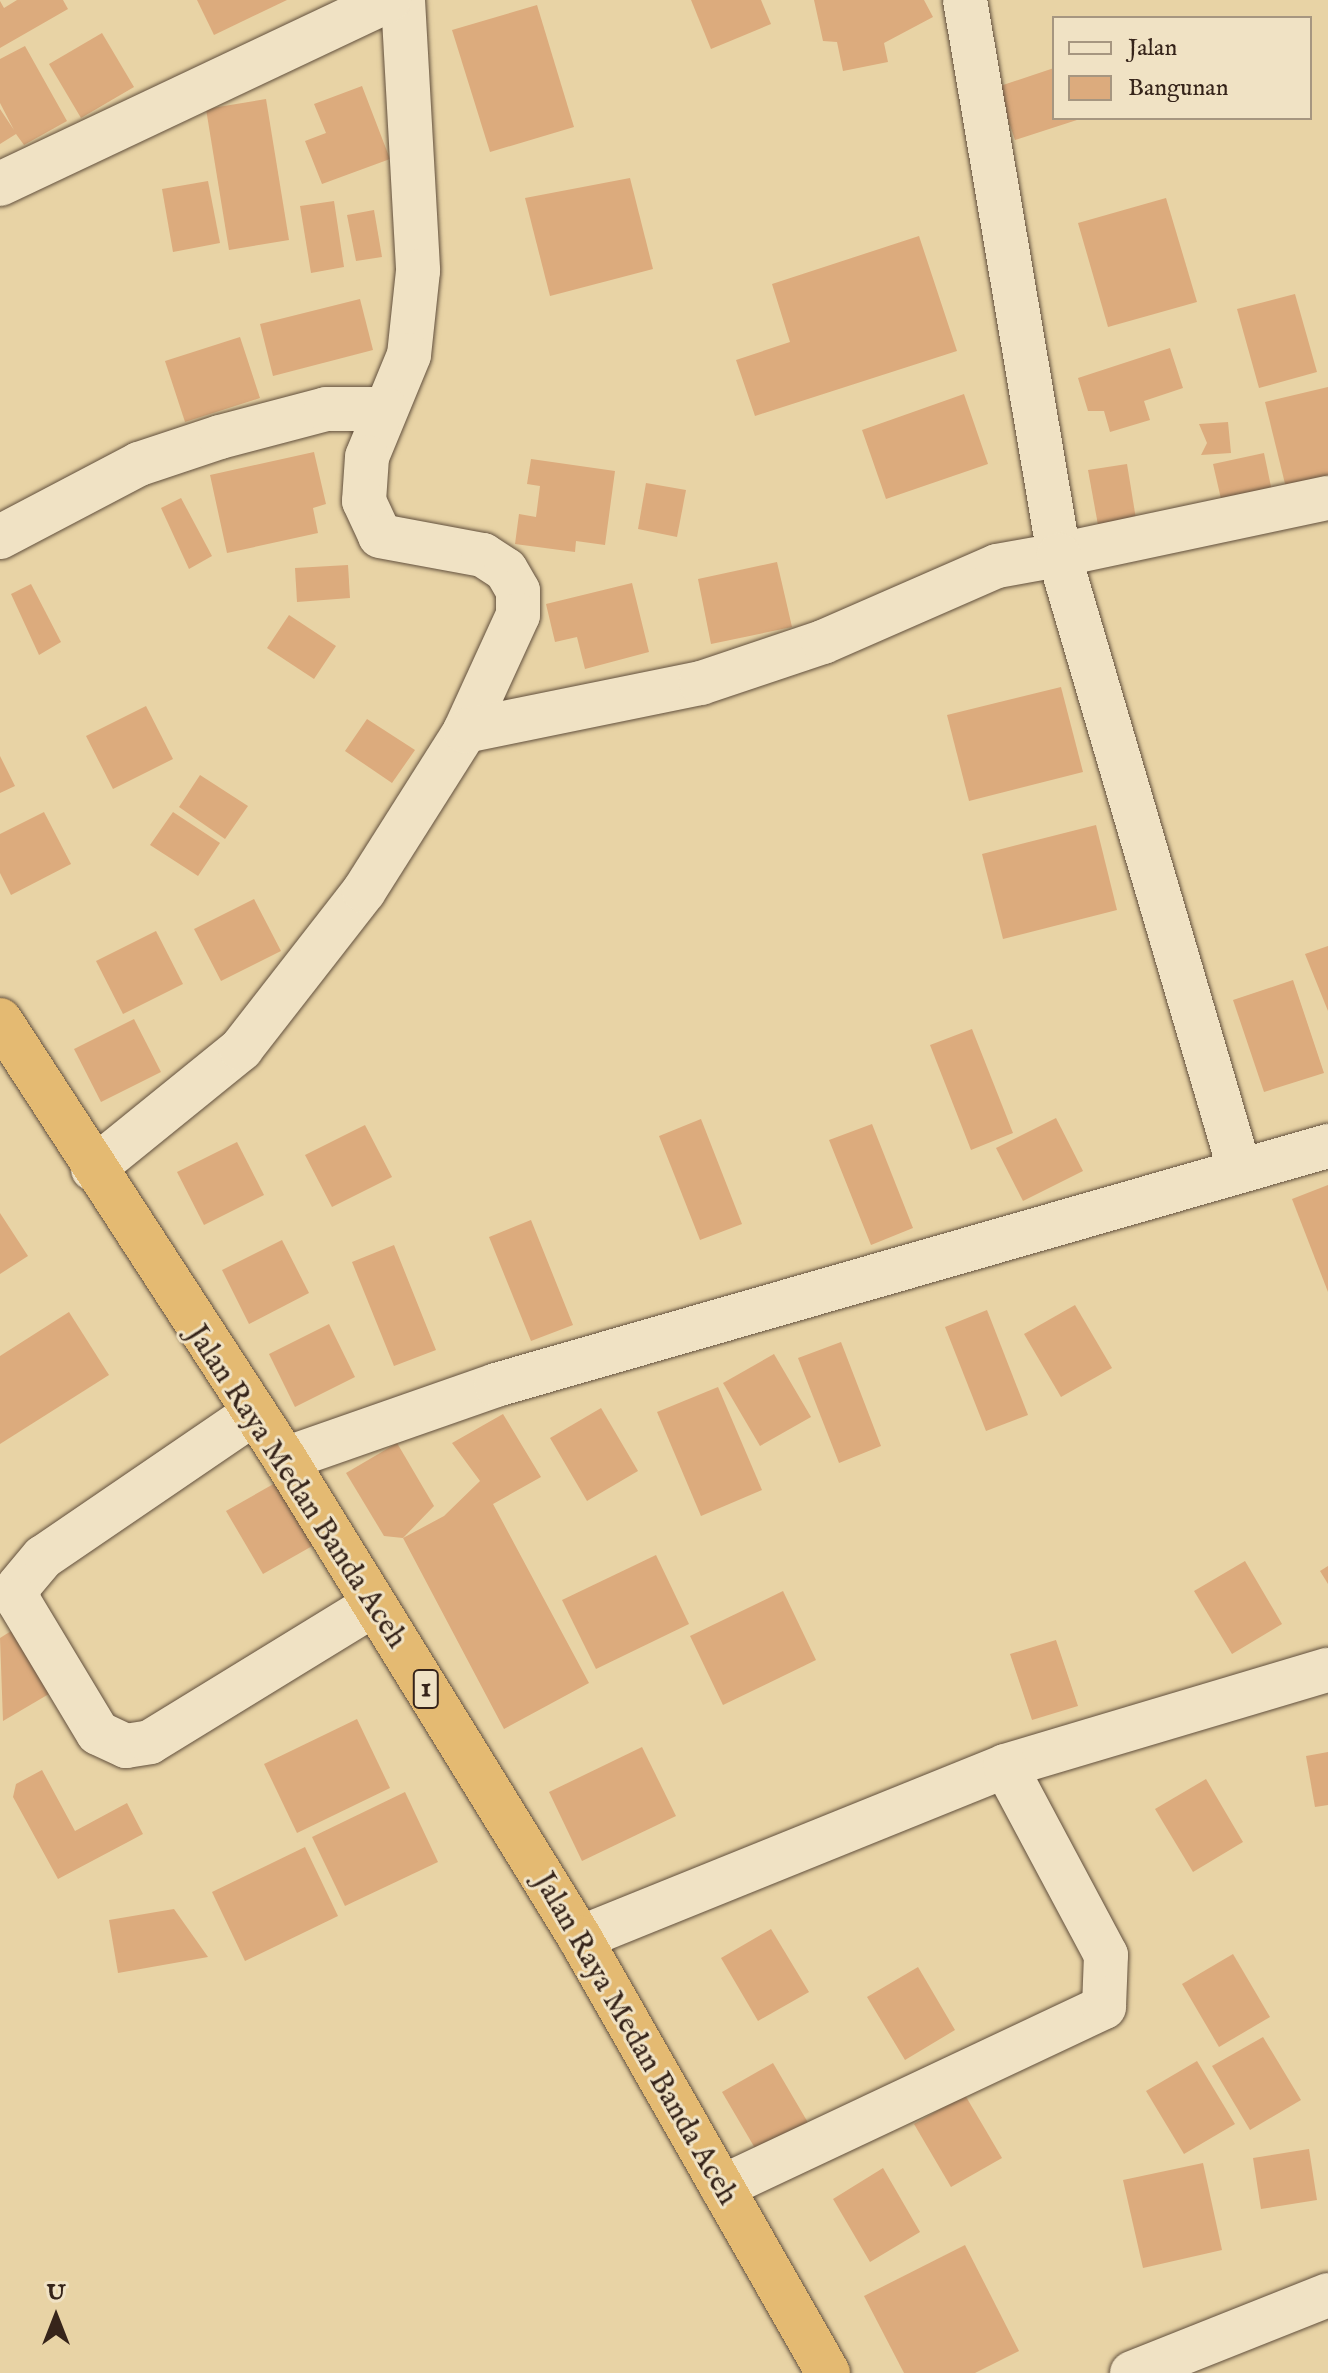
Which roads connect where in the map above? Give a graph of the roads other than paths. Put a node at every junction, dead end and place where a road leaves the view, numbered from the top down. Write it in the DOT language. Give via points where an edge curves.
graph roads {
  1 [pos="389,0"];
  2 [pos="403,0"];
  3 [pos="965,0"];
  4 [pos="0,184"];
  5 [pos="386,409"];
  6 [pos="1328,498"];
  7 [pos="0,537"];
  8 [pos="1059,555"];
  9 [pos="465,731"];
  10 [pos="0,1020"];
  11 [pos="1328,1146"];
  12 [pos="93,1169"];
  13 [pos="1240,1171"];
  14 [pos="253,1414"];
  15 [pos="285,1459"];
  16 [pos="374,1605"];
  17 [pos="1328,1670"];
  18 [pos="1005,1766"];
  19 [pos="580,1938"];
  20 [pos="722,2187"];
  21 [pos="1328,2295"];
  22 [pos="828,2373"];
  23 [pos="1132,2373"];
  1 -- 4 [label="street"];
  2 -- 5 [label="street" via="418,271 409,355"];
  3 -- 8 [label="street"];
  5 -- 7 [label="street" via="326,409 220,437 139,464"];
  5 -- 9 [label="street" via="367,457 364,501 380,536 483,555 506,570 518,591 518,615"];
  6 -- 8 [label="street"];
  8 -- 9 [label="street" via="997,566 823,642 701,683"];
  8 -- 13 [label="street"];
  9 -- 12 [label="street" via="364,891 241,1049"];
  10 -- 12 [label="highway, Jalan Raya Medan Banda Aceh / 1"];
  11 -- 13 [label="street"];
  12 -- 14 [label="highway, Jalan Raya Medan Banda Aceh / 1"];
  13 -- 15 [label="street" via="496,1385"];
  14 -- 15 [label="highway, Jalan Raya Medan Banda Aceh / 1"];
  14 -- 16 [label="street" via="43,1557 19,1586 18,1600 98,1733 126,1746 150,1742"];
  15 -- 16 [label="highway, Jalan Raya Medan Banda Aceh / 1"];
  16 -- 19 [label="highway, Jalan Raya Medan Banda Aceh / 1"];
  17 -- 18 [label="street"];
  18 -- 19 [label="street"];
  18 -- 20 [label="street" via="1106,1955 1104,2007"];
  19 -- 20 [label="highway, Jalan Raya Medan Banda Aceh / 1"];
  20 -- 22 [label="highway, Jalan Raya Medan Banda Aceh / 1"];
  21 -- 23 [label="street"];
}
